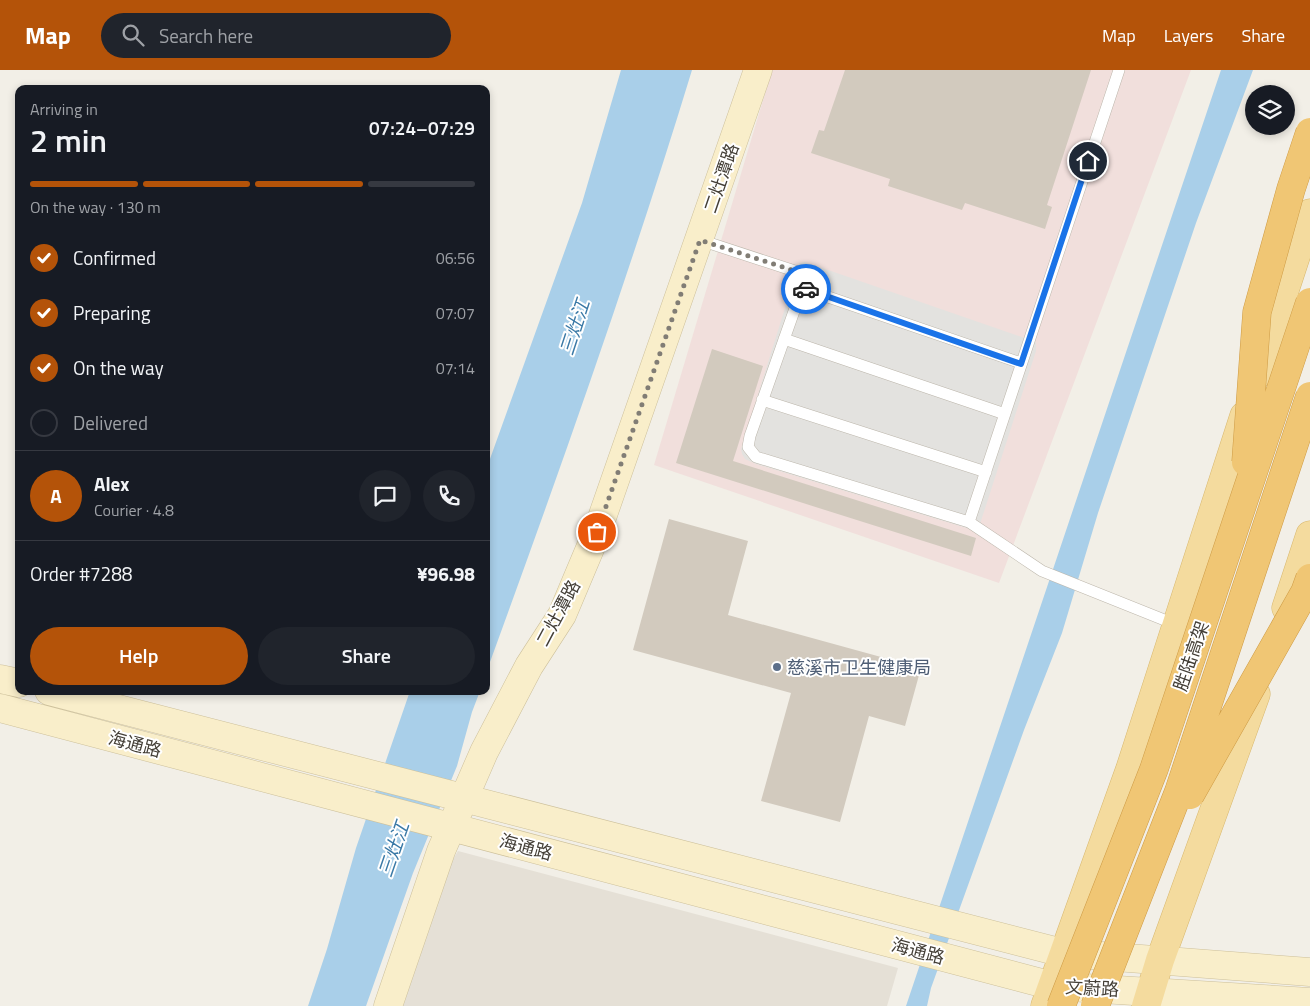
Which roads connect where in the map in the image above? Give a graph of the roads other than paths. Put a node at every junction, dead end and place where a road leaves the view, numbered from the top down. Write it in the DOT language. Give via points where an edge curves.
graph roads {
  1 [pos="758,70"];
  2 [pos="1119,70"];
  3 [pos="1310,132"];
  4 [pos="1310,212"];
  5 [pos="700,240"];
  6 [pos="802,288"];
  7 [pos="1310,302"];
  8 [pos="784,339"];
  9 [pos="1021,364"];
  10 [pos="1310,396"];
  11 [pos="762,400"];
  12 [pos="1005,414"];
  13 [pos="986,472"];
  14 [pos="1242,504"];
  15 [pos="969,522"];
  16 [pos="1310,535"];
  17 [pos="1310,578"];
  18 [pos="1177,625"];
  19 [pos="0,679"];
  20 [pos="15,683"];
  21 [pos="64,695"];
  22 [pos="0,708"];
  23 [pos="1149,868"];
  24 [pos="1063,953"];
  25 [pos="1160,960"];
  26 [pos="1310,972"];
  27 [pos="1053,999"];
  28 [pos="1148,999"];
  29 [pos="1310,1002"];
  30 [pos="388,1006"];
  31 [pos="1095,1006"];
  1 -- 5 [label="main road, 二灶潭路"];
  2 -- 9 [label="lane"];
  3 -- 14 [label="highway, bridge" via="1257,312"];
  4 -- 18 [label="main road"];
  5 -- 6 [label="lane" via="804,274"];
  5 -- 30 [label="main road, 二灶潭路" via="597,532 562,615 529,666 480,761 441,851"];
  6 -- 8 [label="lane"];
  6 -- 9 [label="lane"];
  7 -- 14 [label="highway, 胜陆高架, bridge"];
  8 -- 11 [label="lane"];
  8 -- 12 [label="lane"];
  9 -- 12 [label="lane"];
  10 -- 23 [label="highway, 胜陆高架, bridge" via="1179,791"];
  11 -- 13 [label="lane"];
  11 -- 15 [label="lane" via="748,447 756,457"];
  12 -- 13 [label="lane"];
  13 -- 15 [label="lane"];
  14 -- 27 [label="highway, 胜陆高架, bridge" via="1154,768"];
  15 -- 18 [label="lane" via="1042,572"];
  16 -- 25 [label="main road"];
  17 -- 23 [label="highway, bridge"];
  18 -- 24 [label="main road" via="1130,769"];
  19 -- 20 [label="main road"];
  21 -- 24 [label="main road, 海通路"];
  22 -- 27 [label="main road, 海通路"];
  23 -- 31 [label="highway, 胜陆高架, bridge"];
  24 -- 25 [label="main road, 文蔚路"];
  24 -- 27 [label="main road"];
  25 -- 26 [label="main road, 文蔚路"];
  25 -- 28 [label="main road"];
  27 -- 28 [label="main road, 文蔚路"];
  28 -- 29 [label="main road, 文蔚路"];
}
